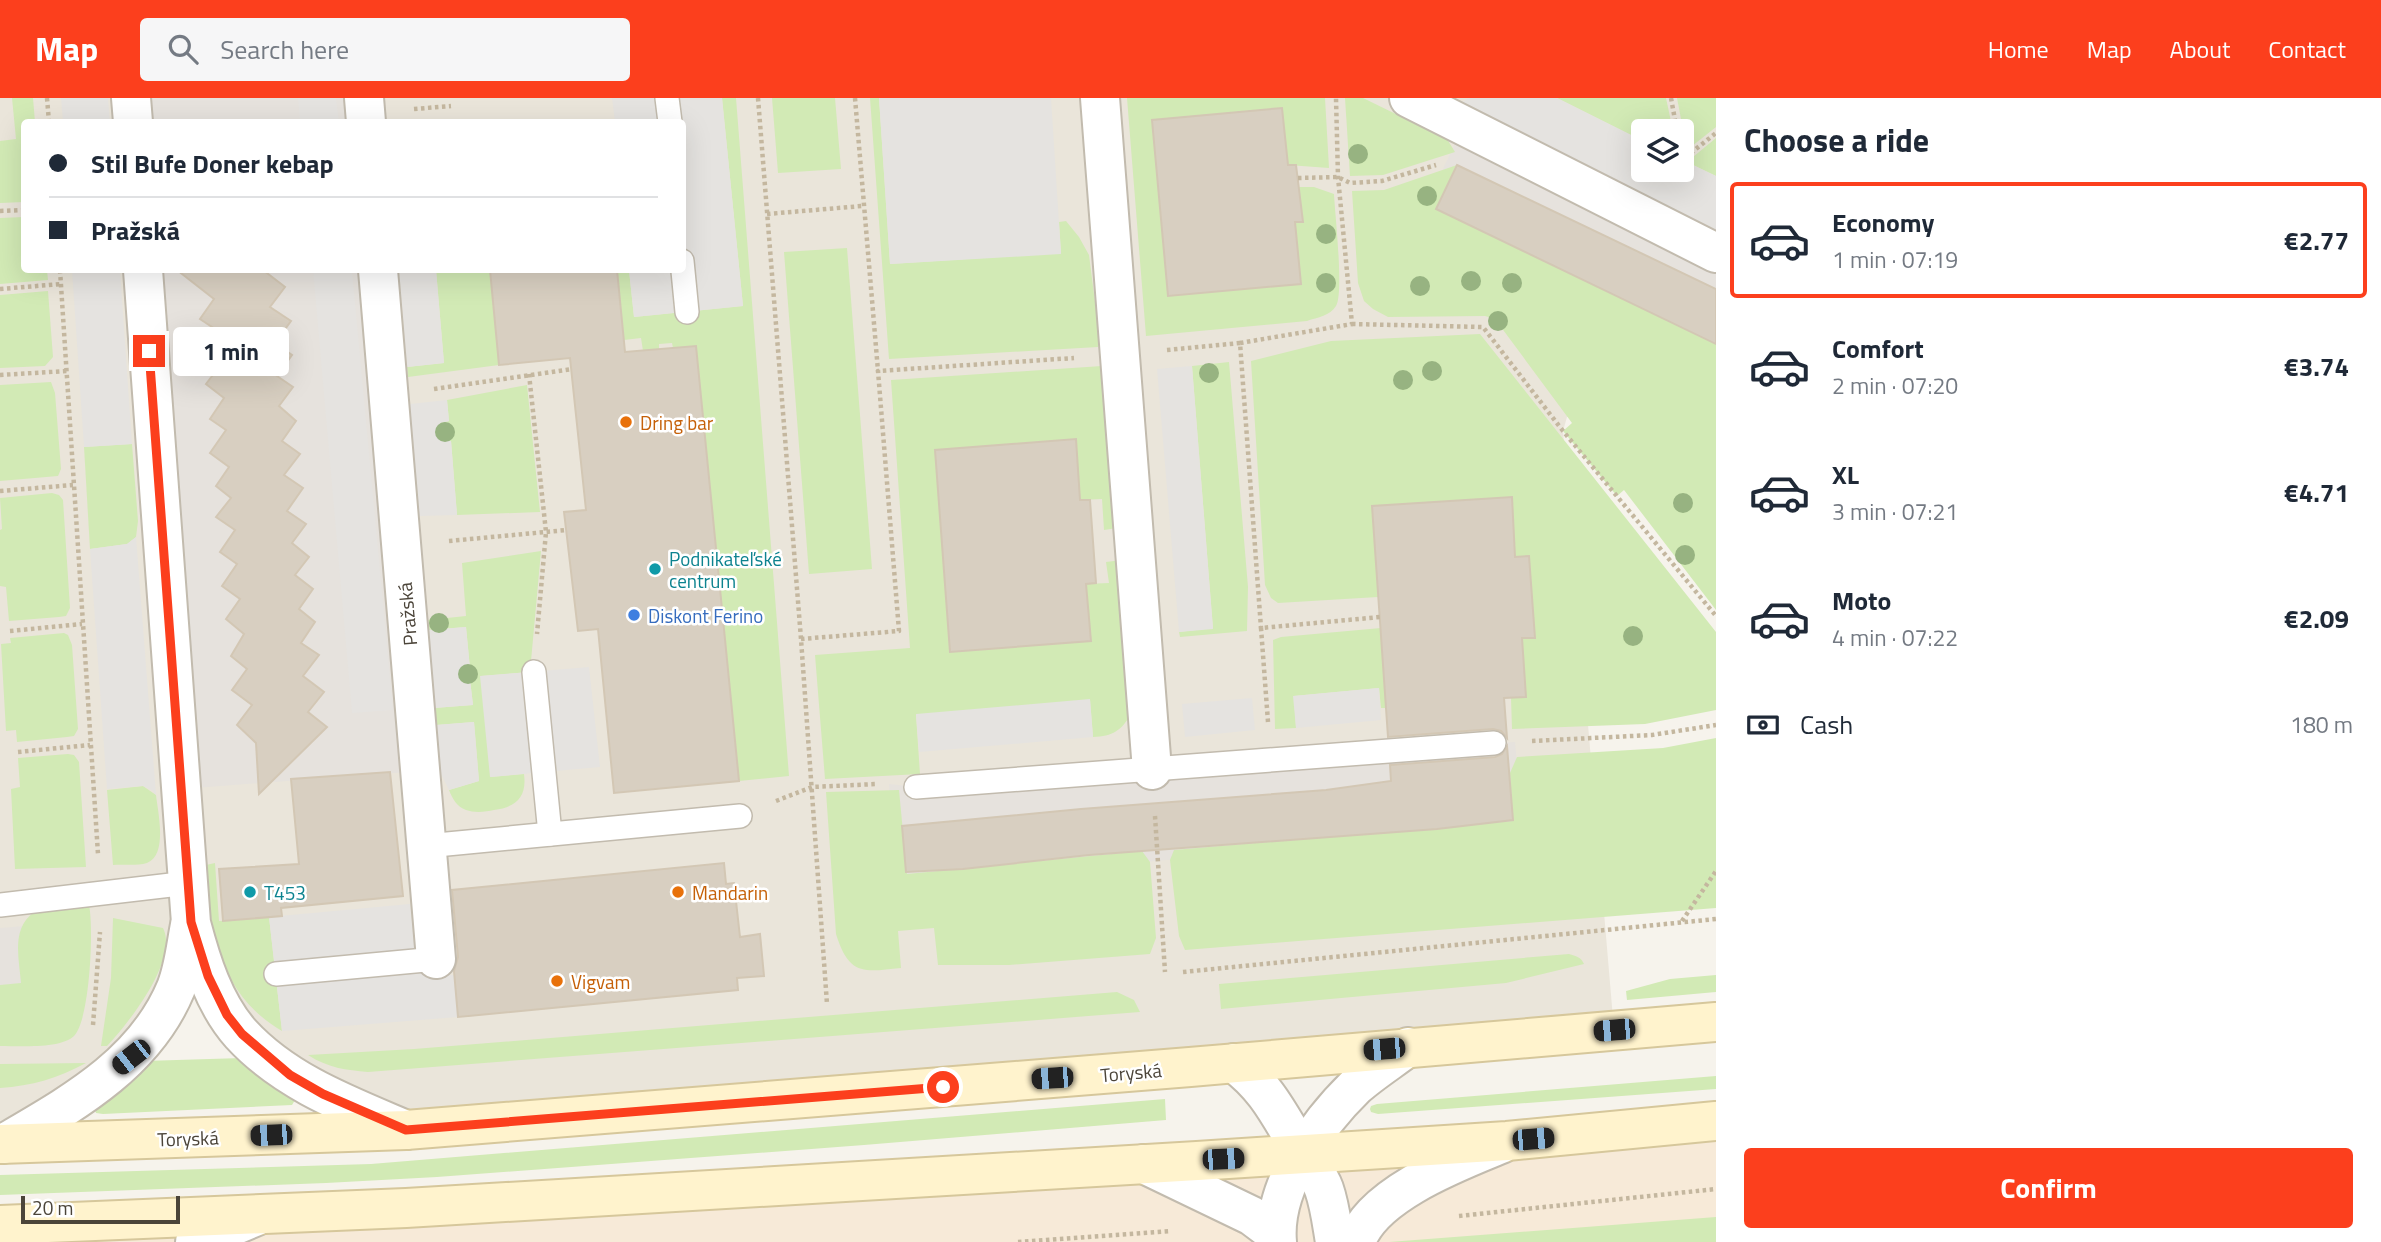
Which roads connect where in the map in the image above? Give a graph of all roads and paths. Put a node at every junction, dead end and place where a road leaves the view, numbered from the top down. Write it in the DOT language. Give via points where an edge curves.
graph roads {
  1 [pos="47,98"];
  2 [pos="131,98"];
  3 [pos="364,98"];
  4 [pos="667,98"];
  5 [pos="758,98"];
  6 [pos="855,98"];
  7 [pos="1100,98"];
  8 [pos="1336,98"];
  9 [pos="1409,98"];
  10 [pos="1671,98"];
  11 [pos="49,119"];
  12 [pos="133,119"];
  13 [pos="366,119"];
  14 [pos="670,119"];
  15 [pos="1675,119"];
  16 [pos="1716,133"];
  17 [pos="1503,145"];
  18 [pos="1694,150"];
  19 [pos="1338,177"];
  20 [pos="1298,178"];
  21 [pos="862,206"];
  22 [pos="21,209"];
  23 [pos="0,211"];
  24 [pos="767,214"];
  25 [pos="1716,253"];
  26 [pos="60,273"];
  27 [pos="143,273"];
  28 [pos="378,273"];
  29 [pos="683,273"];
  30 [pos="61,284"];
  31 [pos="0,289"];
  32 [pos="687,312"];
  33 [pos="1353,324"];
  34 [pos="1240,343"];
  35 [pos="1119,355"];
  36 [pos="572,369"];
  37 [pos="878,370"];
  38 [pos="66,371"];
  39 [pos="529,374"];
  40 [pos="0,376"];
  41 [pos="388,397"];
  42 [pos="74,485"];
  43 [pos="0,491"];
  44 [pos="567,530"];
  45 [pos="546,532"];
  46 [pos="401,545"];
  47 [pos="1716,616"];
  48 [pos="1380,618"];
  49 [pos="82,624"];
  50 [pos="1261,628"];
  51 [pos="10,631"];
  52 [pos="801,639"];
  53 [pos="534,672"];
  54 [pos="1716,725"];
  55 [pos="1494,743"];
  56 [pos="90,745"];
  57 [pos="18,752"];
  58 [pos="1270,759"];
  59 [pos="1152,770"];
  60 [pos="812,787"];
  61 [pos="916,787"];
  62 [pos="740,816"];
  63 [pos="550,835"];
  64 [pos="426,846"];
  65 [pos="1716,871"];
  66 [pos="188,883"];
  67 [pos="100,895"];
  68 [pos="0,905"];
  69 [pos="1716,919"];
  70 [pos="191,922"];
  71 [pos="1681,922"];
  72 [pos="436,959"];
  73 [pos="1165,972"];
  74 [pos="1183,972"];
  75 [pos="275,974"];
  76 [pos="827,1004"];
  77 [pos="1716,1022"];
  78 [pos="92,1032"];
  79 [pos="1408,1047"];
  80 [pos="1234,1063"];
  81 [pos="1716,1121"];
  82 [pos="406,1130"];
  83 [pos="1507,1141"];
  84 [pos="2,1144"];
  85 [pos="1303,1154"];
  86 [pos="1144,1164"];
  87 [pos="257,1216"];
  88 [pos="0,1225"];
  89 [pos="1181,1231"];
  90 [pos="1277,1238"];
  91 [pos="195,1242"];
  92 [pos="1018,1242"];
  93 [pos="1335,1242"];
  94 [pos="1356,1242"];
  1 -- 11 [label="path"];
  2 -- 12 [label="street"];
  3 -- 13 [label="street"];
  4 -- 14 [label="lane"];
  5 -- 24 [label="path"];
  6 -- 21 [label="path"];
  7 -- 35 [label="street"];
  8 -- 19 [label="path"];
  9 -- 17 [label="street"];
  10 -- 15 [label="path"];
  16 -- 18 [label="path"];
  17 -- 19 [label="path" via="1382,181 1350,183"];
  17 -- 25 [label="street"];
  19 -- 20 [label="path"];
  19 -- 33 [label="path"];
  21 -- 24 [label="path"];
  21 -- 37 [label="path"];
  22 -- 23 [label="path"];
  24 -- 52 [label="path"];
  26 -- 30 [label="path"];
  27 -- 66 [label="street"];
  28 -- 41 [label="street, Pražská"];
  29 -- 32 [label="lane"];
  30 -- 31 [label="path"];
  30 -- 38 [label="path"];
  33 -- 34 [label="path"];
  33 -- 47 [label="path" via="1483,327"];
  34 -- 35 [label="path"];
  34 -- 50 [label="path"];
  35 -- 37 [label="path"];
  35 -- 59 [label="street"];
  36 -- 39 [label="path"];
  37 -- 52 [label="path" via="899,631"];
  38 -- 40 [label="path"];
  38 -- 42 [label="path"];
  39 -- 41 [label="path"];
  39 -- 45 [label="path"];
  41 -- 46 [label="street, Pražská"];
  42 -- 43 [label="path"];
  42 -- 49 [label="path"];
  44 -- 45 [label="path"];
  45 -- 46 [label="path"];
  45 -- 53 [label="path"];
  46 -- 64 [label="street, Pražská"];
  48 -- 50 [label="path"];
  49 -- 51 [label="path"];
  49 -- 56 [label="path"];
  50 -- 58 [label="path"];
  52 -- 60 [label="path"];
  53 -- 63 [label="lane"];
  54 -- 55 [label="path" via="1652,735"];
  55 -- 58 [label="lane"];
  56 -- 57 [label="path"];
  56 -- 67 [label="path"];
  58 -- 59 [label="lane"];
  59 -- 61 [label="lane"];
  59 -- 73 [label="path"];
  60 -- 61 [label="path"];
  60 -- 62 [label="path"];
  60 -- 76 [label="path"];
  62 -- 63 [label="lane"];
  63 -- 64 [label="lane"];
  64 -- 72 [label="street, Pražská"];
  65 -- 71 [label="path"];
  66 -- 67 [label="lane"];
  66 -- 70 [label="street"];
  67 -- 68 [label="lane"];
  67 -- 78 [label="path"];
  69 -- 71 [label="path"];
  70 -- 82 [label="street" via="208,976 242,1034 290,1075"];
  70 -- 84 [label="street" via="176,986 160,1019 131,1057 75,1101"];
  71 -- 74 [label="path"];
  72 -- 75 [label="lane"];
  77 -- 79 [label="street, Toryská"];
  79 -- 80 [label="street, Toryská"];
  79 -- 85 [label="street" via="1341,1101"];
  80 -- 82 [label="street, Toryská"];
  80 -- 85 [label="street" via="1270,1098"];
  81 -- 83 [label="street"];
  82 -- 84 [label="street, Toryská"];
  83 -- 85 [label="street"];
  83 -- 94 [label="street" via="1404,1190 1379,1209"];
  85 -- 86 [label="street"];
  85 -- 90 [label="street" via="1286,1191"];
  85 -- 93 [label="street" via="1325,1191"];
  86 -- 87 [label="street"];
  86 -- 90 [label="street" via="1252,1216"];
  87 -- 88 [label="street"];
  87 -- 91 [label="street"];
  89 -- 92 [label="path"];
}
